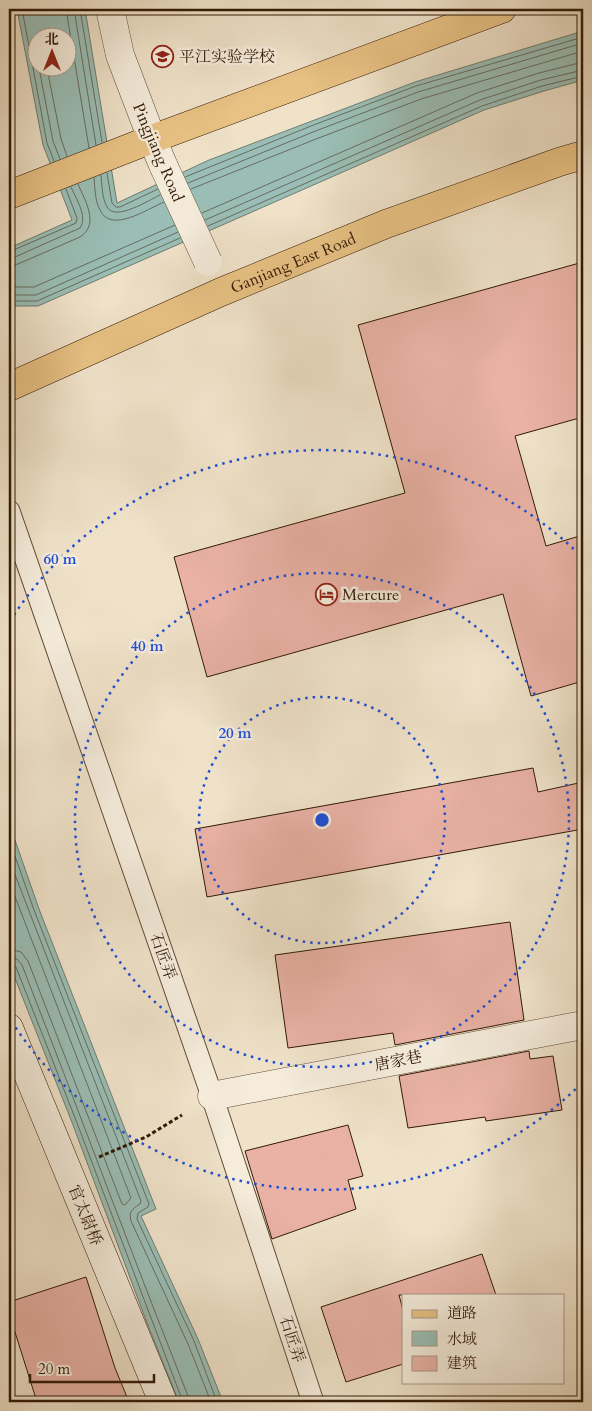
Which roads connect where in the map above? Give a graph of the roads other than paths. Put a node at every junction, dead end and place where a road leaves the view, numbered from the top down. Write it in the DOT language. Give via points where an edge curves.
graph roads {
  1 [pos="110,9"];
  2 [pos="502,9"];
  3 [pos="142,143"];
  4 [pos="583,155"];
  5 [pos="9,196"];
  6 [pos="221,292"];
  7 [pos="9,387"];
  8 [pos="9,511"];
  9 [pos="583,1025"];
  10 [pos="9,1028"];
  11 [pos="212,1096"];
  12 [pos="163,1402"];
  13 [pos="313,1402"];
  1 -- 3 [label="street, Pingjiang Road"];
  2 -- 3 [label="main road"];
  3 -- 5 [label="main road"];
  3 -- 6 [label="street, Pingjiang Road, bridge" via="164,166"];
  4 -- 6 [label="main road, Ganjiang East Road" via="386,224"];
  6 -- 7 [label="main road, Ganjiang East Road"];
  8 -- 11 [label="lane, 石匠弄"];
  9 -- 11 [label="street, 唐家巷"];
  10 -- 12 [label="street, 官太尉桥"];
  11 -- 13 [label="lane, 石匠弄"];
}
